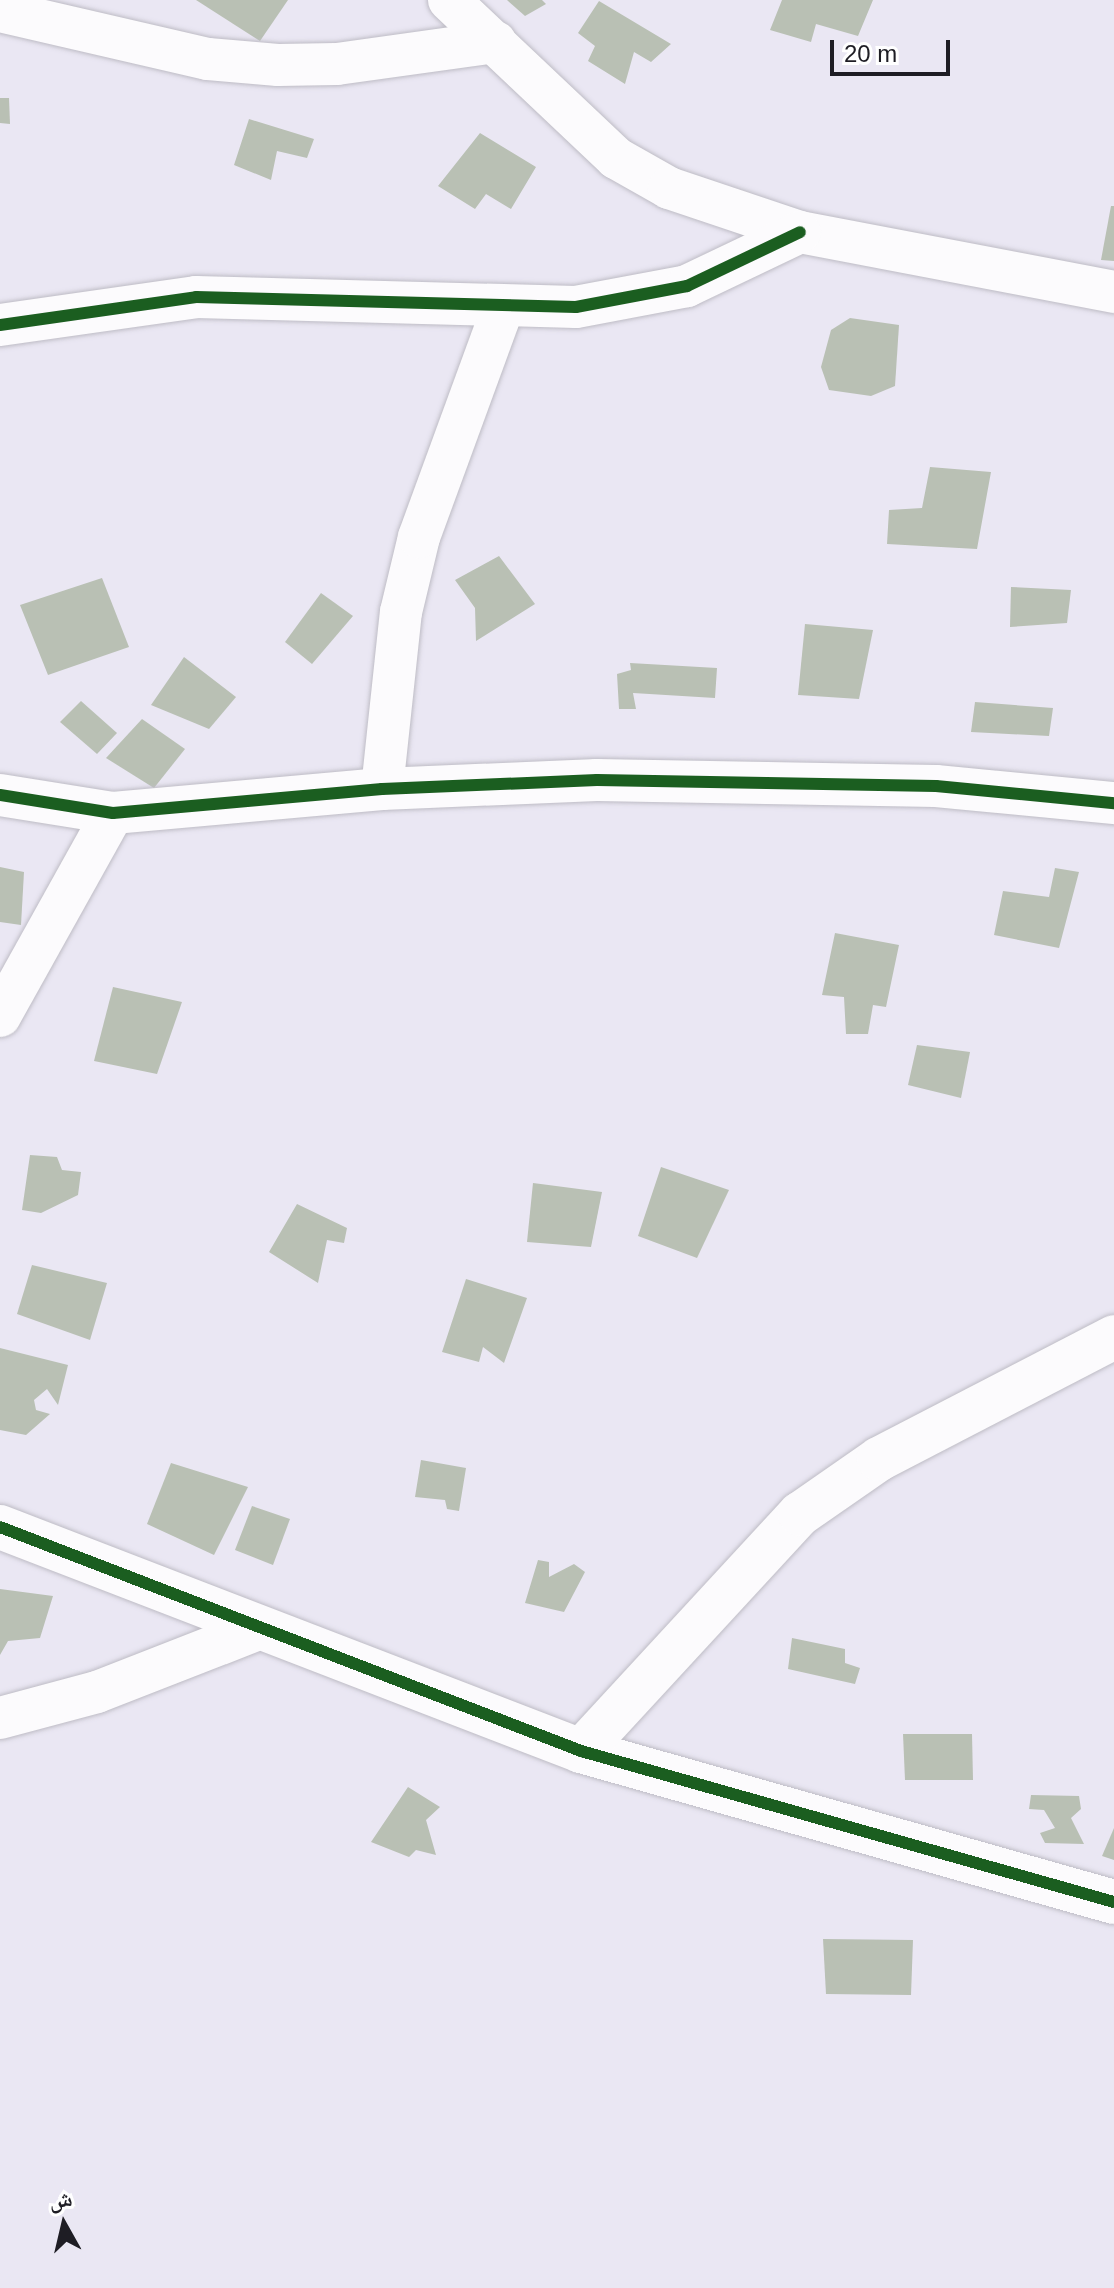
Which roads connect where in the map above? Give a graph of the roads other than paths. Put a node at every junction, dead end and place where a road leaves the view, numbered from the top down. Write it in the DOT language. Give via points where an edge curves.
graph roads {
  1 [pos="449,0"];
  2 [pos="0,11"];
  3 [pos="495,42"];
  4 [pos="800,232"];
  5 [pos="1114,292"];
  6 [pos="502,310"];
  7 [pos="0,325"];
  8 [pos="382,789"];
  9 [pos="0,795"];
  10 [pos="1114,803"];
  11 [pos="113,813"];
  12 [pos="0,1016"];
  13 [pos="1114,1337"];
  14 [pos="0,1527"];
  15 [pos="259,1629"];
  16 [pos="0,1718"];
  17 [pos="581,1751"];
  18 [pos="1114,1902"];
  1 -- 3 [label="street"];
  2 -- 3 [label="street" via="208,59 278,65 337,64"];
  3 -- 4 [label="street" via="616,158 669,188"];
  4 -- 5 [label="street"];
  4 -- 6 [label="street" via="687,286 576,307"];
  6 -- 7 [label="street" via="196,297"];
  6 -- 8 [label="street" via="415,552 401,612"];
  8 -- 10 [label="street" via="597,780 810,783 936,786"];
  8 -- 11 [label="street"];
  9 -- 11 [label="street"];
  11 -- 12 [label="street"];
  13 -- 17 [label="street" via="879,1459 800,1514"];
  14 -- 15 [label="street"];
  15 -- 16 [label="street" via="97,1692"];
  15 -- 17 [label="street"];
  17 -- 18 [label="street"];
}
